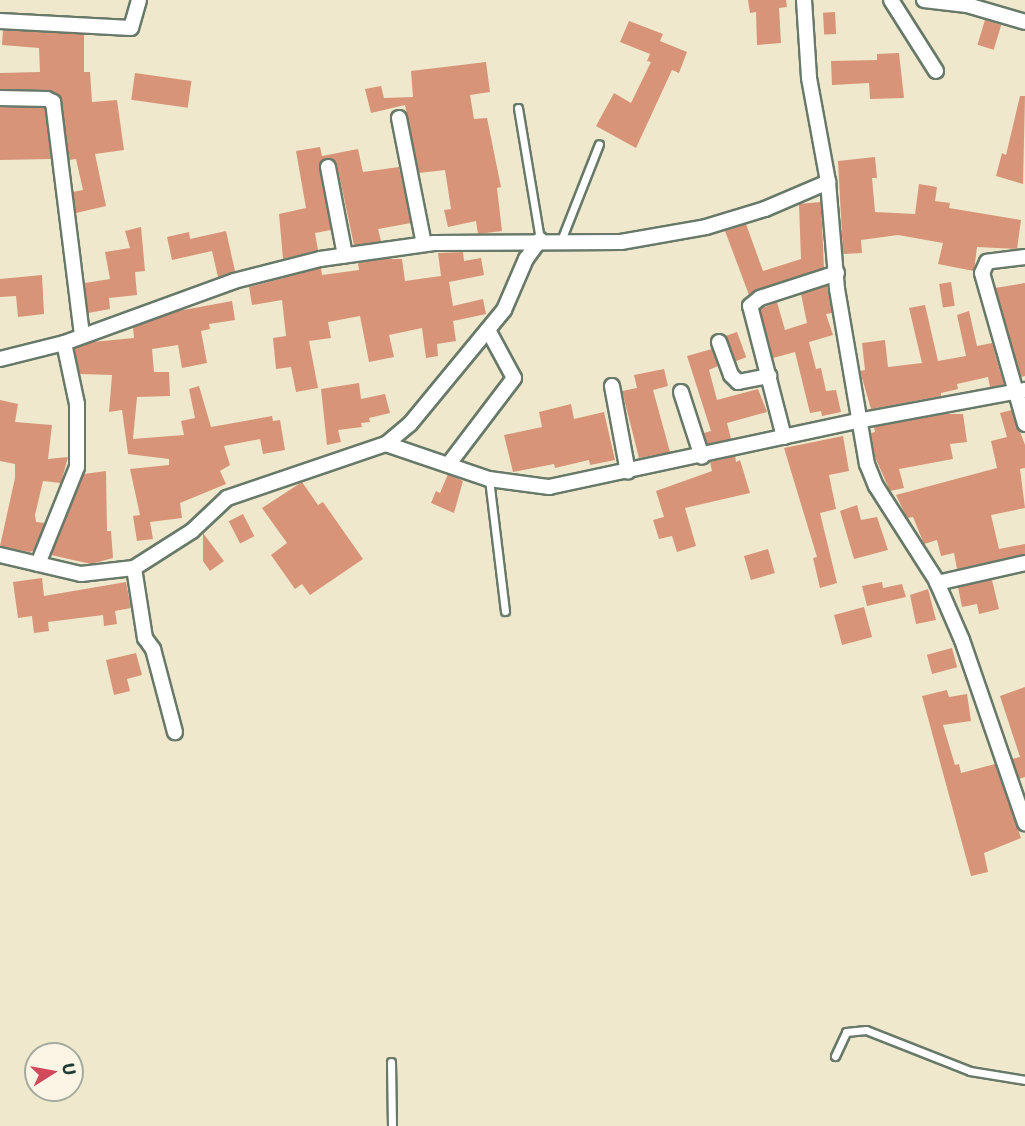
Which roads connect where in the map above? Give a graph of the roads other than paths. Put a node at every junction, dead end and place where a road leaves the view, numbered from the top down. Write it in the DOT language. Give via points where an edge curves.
graph roads {
  1 [pos="139,0"];
  2 [pos="804,0"];
  3 [pos="891,0"];
  4 [pos="924,0"];
  5 [pos="0,21"];
  6 [pos="1025,22"];
  7 [pos="936,72"];
  8 [pos="0,98"];
  9 [pos="519,108"];
  10 [pos="399,118"];
  11 [pos="600,144"];
  12 [pos="328,167"];
  13 [pos="828,182"];
  14 [pos="540,240"];
  15 [pos="560,243"];
  16 [pos="424,244"];
  17 [pos="345,255"];
  18 [pos="1025,257"];
  19 [pos="837,273"];
  20 [pos="488,330"];
  21 [pos="82,335"];
  22 [pos="718,342"];
  23 [pos="64,343"];
  24 [pos="0,359"];
  25 [pos="769,376"];
  26 [pos="612,386"];
  27 [pos="1021,391"];
  28 [pos="681,392"];
  29 [pos="857,421"];
  30 [pos="1025,424"];
  31 [pos="784,437"];
  32 [pos="386,444"];
  33 [pos="702,457"];
  34 [pos="448,465"];
  35 [pos="628,472"];
  36 [pos="489,479"];
  37 [pos="0,555"];
  38 [pos="1025,563"];
  39 [pos="38,564"];
  40 [pos="134,568"];
  41 [pos="938,584"];
  42 [pos="505,611"];
  43 [pos="175,732"];
  44 [pos="1025,823"];
  45 [pos="835,1056"];
  46 [pos="391,1062"];
  47 [pos="1025,1080"];
  48 [pos="392,1126"];
  1 -- 5 [label="street" via="132,28"];
  2 -- 13 [label="street" via="808,78"];
  3 -- 7 [label="street"];
  4 -- 6 [label="street" via="968,5"];
  8 -- 21 [label="street" via="53,102"];
  9 -- 14 [label="lane"];
  10 -- 16 [label="street"];
  11 -- 15 [label="lane"];
  12 -- 17 [label="street"];
  13 -- 15 [label="street" via="765,209 706,227 621,242"];
  13 -- 19 [label="street"];
  14 -- 15 [label="street"];
  14 -- 16 [label="street"];
  14 -- 20 [label="street" via="526,259 504,310"];
  16 -- 17 [label="street"];
  17 -- 21 [label="street" via="234,281"];
  18 -- 27 [label="street" via="987,262 982,273"];
  19 -- 25 [label="street" via="760,298 750,306"];
  19 -- 29 [label="street"];
  20 -- 32 [label="street" via="410,423"];
  20 -- 34 [label="street" via="514,378"];
  21 -- 23 [label="street"];
  22 -- 25 [label="street" via="731,375 738,382"];
  23 -- 24 [label="street"];
  23 -- 39 [label="street" via="77,404 77,468"];
  25 -- 31 [label="street"];
  26 -- 35 [label="street"];
  27 -- 29 [label="street"];
  27 -- 30 [label="street"];
  28 -- 33 [label="street"];
  29 -- 31 [label="street"];
  29 -- 41 [label="street" via="876,486"];
  31 -- 33 [label="street"];
  32 -- 34 [label="street"];
  32 -- 40 [label="street" via="227,498 192,531"];
  33 -- 35 [label="street"];
  34 -- 36 [label="street"];
  35 -- 36 [label="street" via="549,487"];
  36 -- 42 [label="lane"];
  37 -- 39 [label="street"];
  38 -- 41 [label="street"];
  39 -- 40 [label="street" via="81,574"];
  40 -- 43 [label="street" via="146,638"];
  41 -- 44 [label="street" via="962,640"];
  45 -- 47 [label="lane" via="846,1032 866,1030 970,1071"];
  46 -- 48 [label="lane"];
}
